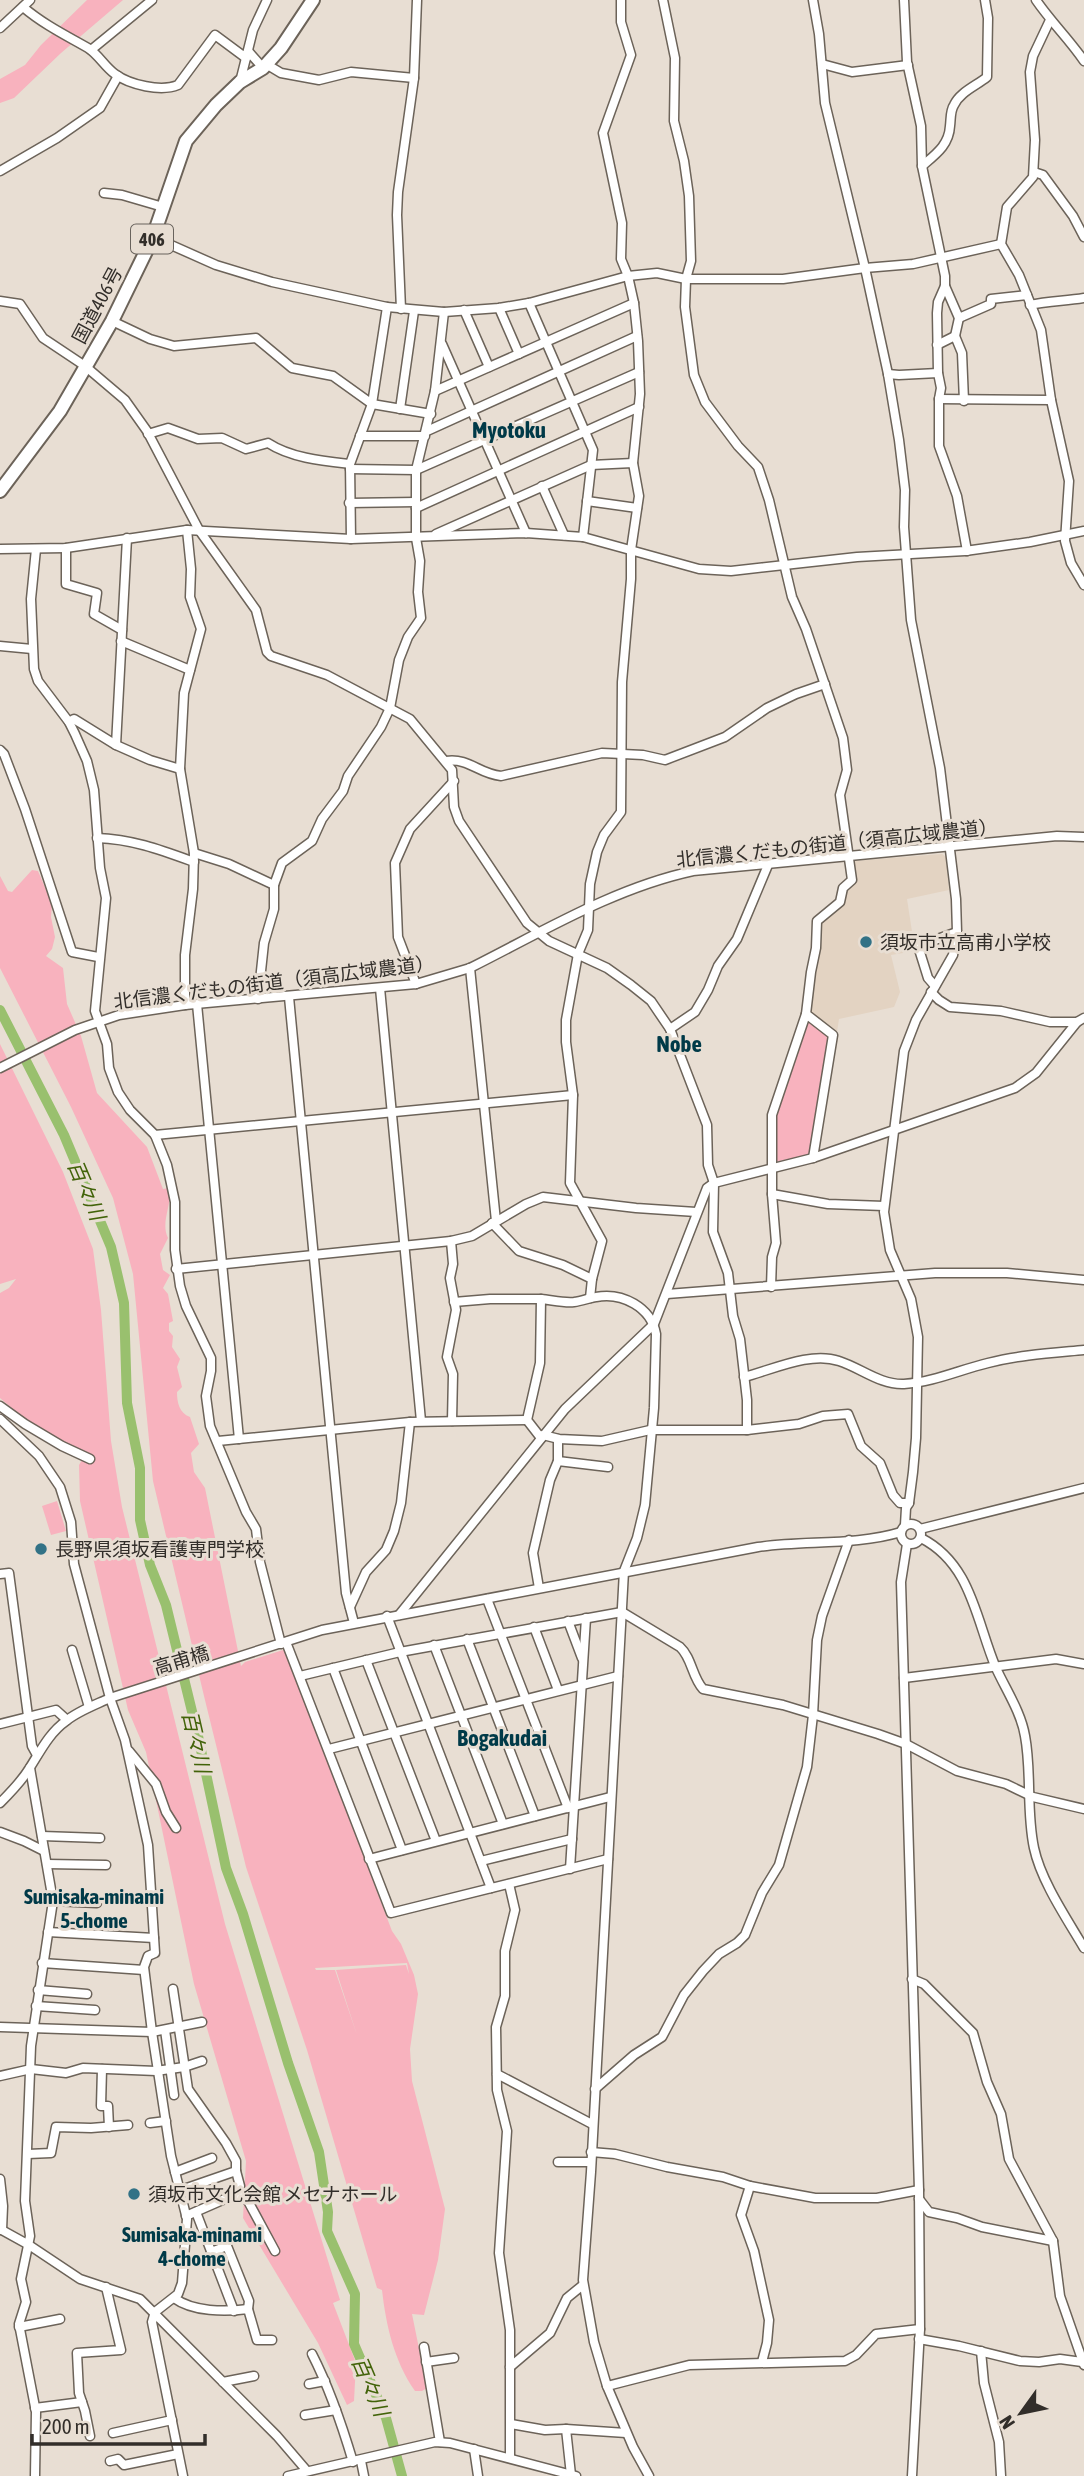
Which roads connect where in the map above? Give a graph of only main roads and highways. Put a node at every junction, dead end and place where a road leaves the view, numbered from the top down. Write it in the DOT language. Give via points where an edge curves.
graph roads {
  1 [pos="313,0"];
  2 [pos="0,491"];
  1 -- 2 [label="highway, 国道406号 / 406" via="281,48 216,105 186,141 153,237 112,321 60,411"];
}
